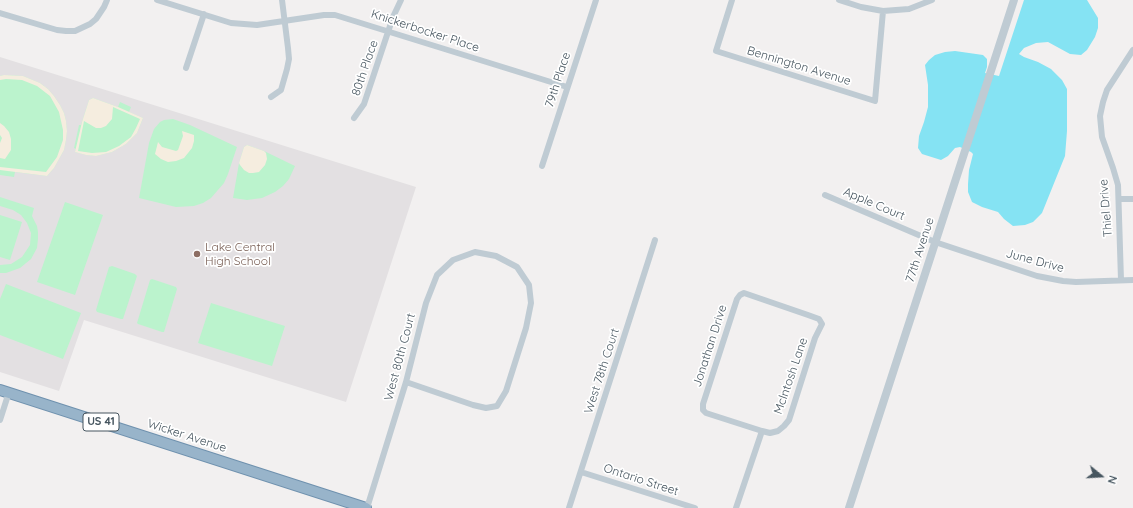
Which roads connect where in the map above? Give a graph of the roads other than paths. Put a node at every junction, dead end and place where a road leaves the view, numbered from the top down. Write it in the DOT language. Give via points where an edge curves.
graph roads {
  1 [pos="107,0"];
  2 [pos="157,0"];
  3 [pos="282,0"];
  4 [pos="401,0"];
  5 [pos="596,0"];
  6 [pos="732,0"];
  7 [pos="839,0"];
  8 [pos="932,0"];
  9 [pos="1014,0"];
  10 [pos="883,11"];
  11 [pos="0,13"];
  12 [pos="204,14"];
  13 [pos="285,21"];
  14 [pos="388,31"];
  15 [pos="1133,50"];
  16 [pos="186,68"];
  17 [pos="567,87"];
  18 [pos="271,97"];
  19 [pos="354,118"];
  20 [pos="542,166"];
  21 [pos="826,195"];
  22 [pos="1133,199"];
  23 [pos="1119,200"];
  24 [pos="655,240"];
  25 [pos="935,242"];
  26 [pos="1121,280"];
  27 [pos="1133,280"];
  28 [pos="744,293"];
  29 [pos="406,382"];
  30 [pos="5,391"];
  31 [pos="0,420"];
  32 [pos="762,432"];
  33 [pos="581,472"];
  34 [pos="366,508"];
  35 [pos="569,508"];
  36 [pos="695,508"];
  37 [pos="736,508"];
  38 [pos="849,508"];
  1 -- 11 [label="street" via="96,19 75,31 56,30"];
  2 -- 12 [label="street, Knickerbocker Place"];
  3 -- 13 [label="street"];
  4 -- 14 [label="street, 80th Place"];
  5 -- 17 [label="street, 79th Place"];
  6 -- 10 [label="street, Bennington Avenue" via="716,51 875,101"];
  7 -- 10 [label="street"];
  8 -- 10 [label="street" via="910,9"];
  9 -- 25 [label="street, 77th Avenue"];
  12 -- 13 [label="street, Knickerbocker Place" via="231,23 257,25"];
  12 -- 16 [label="street"];
  13 -- 14 [label="street, Knickerbocker Place" via="335,15"];
  13 -- 18 [label="street" via="289,59 281,90"];
  14 -- 17 [label="street, Knickerbocker Place"];
  14 -- 19 [label="street, 80th Place" via="364,104"];
  15 -- 23 [label="street, Thiel Drive" via="1107,90 1100,116 1102,137 1118,185"];
  17 -- 20 [label="street, 79th Place"];
  21 -- 25 [label="street, Apple Court"];
  22 -- 23 [label="street"];
  23 -- 26 [label="street, Thiel Drive"];
  24 -- 33 [label="street, West 78th Court"];
  25 -- 26 [label="street, June Drive" via="1050,279 1076,282"];
  25 -- 38 [label="street, 77th Avenue"];
  26 -- 27 [label="street, June Drive"];
  28 -- 32 [label="street, Jonathan Drive" via="737,299 703,410"];
  28 -- 32 [label="street, Mclntosh Lane" via="819,319 822,324 815,338 789,420 778,431"];
  29 -- 29 [label="street, West 80th Court" via="426,303 437,275 453,260 475,252 496,256 517,267 529,285 531,303 526,328 506,391 497,406 486,408 473,405"];
  29 -- 34 [label="street, West 80th Court"];
  30 -- 31 [label="street"];
  30 -- 34 [label="highway, Wicker Avenue / US 41"];
  32 -- 37 [label="street"];
  33 -- 35 [label="street, West 78th Court"];
  33 -- 36 [label="street, Ontario Street"];
}
